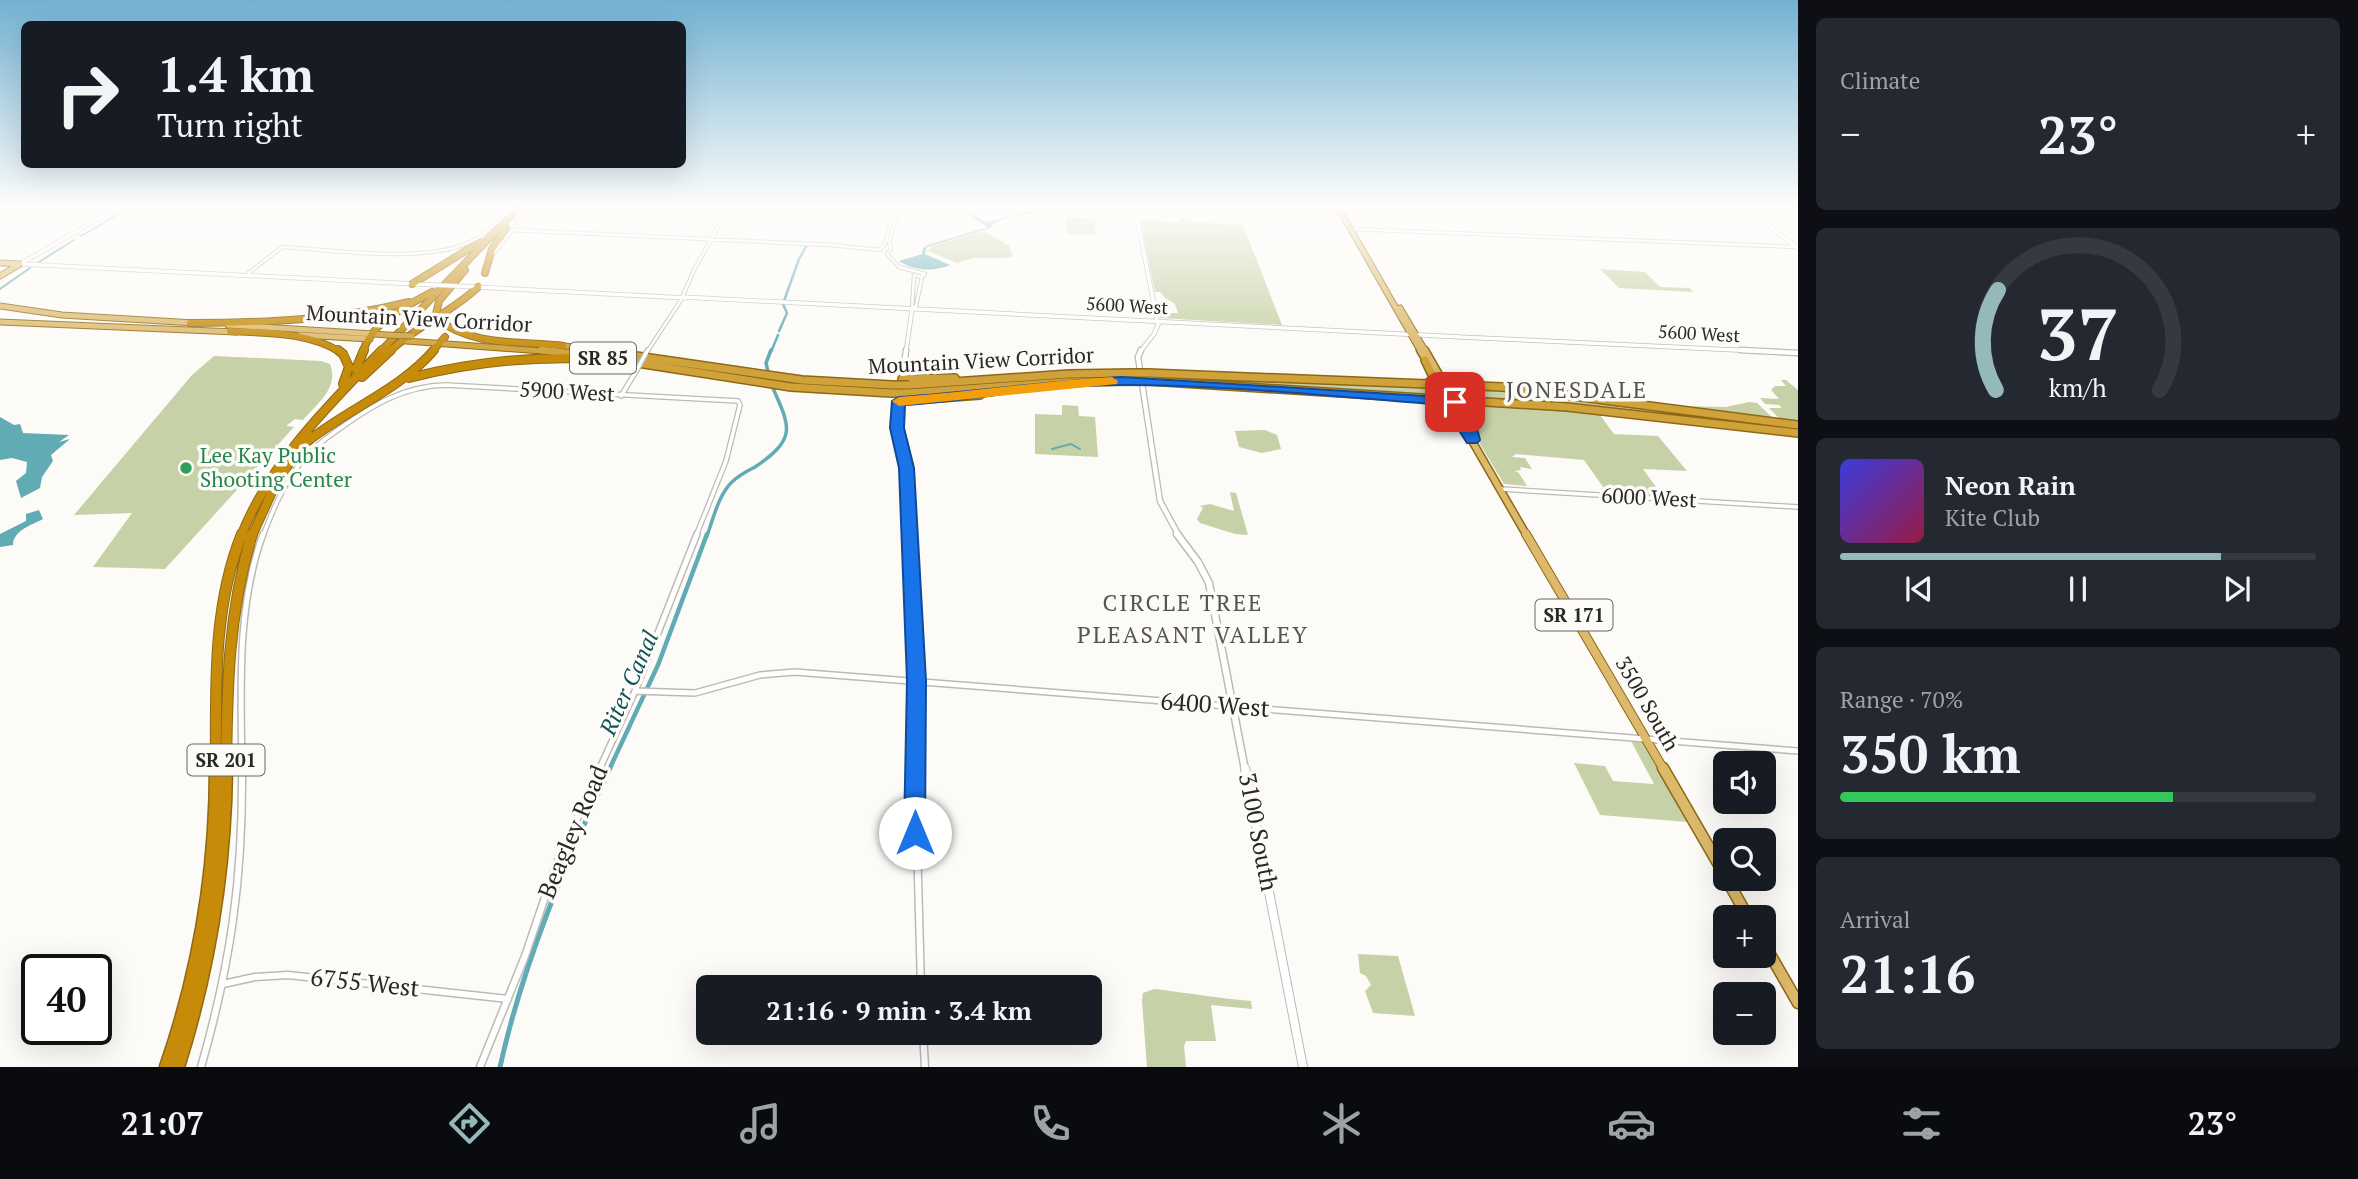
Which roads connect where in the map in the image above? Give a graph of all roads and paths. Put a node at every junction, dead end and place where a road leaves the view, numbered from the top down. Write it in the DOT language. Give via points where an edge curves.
graph roads {
  1 [pos="33,257"];
  2 [pos="269,257"];
  3 [pos="455,257"];
  4 [pos="471,257"];
  5 [pos="474,257"];
  6 [pos="474,257"];
  7 [pos="475,257"];
  8 [pos="490,257"];
  9 [pos="491,257"];
  10 [pos="702,257"];
  11 [pos="886,257"];
  12 [pos="889,257"];
  13 [pos="1145,257"];
  14 [pos="1367,257"];
  15 [pos="1,263"];
  16 [pos="20,264"];
  17 [pos="919,271"];
  18 [pos="2,275"];
  19 [pos="246,275"];
  20 [pos="914,275"];
  21 [pos="923,276"];
  22 [pos="482,280"];
  23 [pos="412,284"];
  24 [pos="427,295"];
  25 [pos="682,297"];
  26 [pos="0,306"];
  27 [pos="854,306"];
  28 [pos="881,307"];
  29 [pos="912,309"];
  30 [pos="0,322"];
  31 [pos="1157,322"];
  32 [pos="189,323"];
  33 [pos="180,325"];
  34 [pos="230,331"];
  35 [pos="1414,335"];
  36 [pos="372,336"];
  37 [pos="443,340"];
  38 [pos="1558,341"];
  39 [pos="563,346"];
  40 [pos="1798,353"];
  41 [pos="1425,360"];
  42 [pos="623,361"];
  43 [pos="1056,375"];
  44 [pos="1134,377"];
  45 [pos="1148,377"];
  46 [pos="902,379"];
  47 [pos="1122,381"];
  48 [pos="1389,381"];
  49 [pos="355,382"];
  50 [pos="1503,387"];
  51 [pos="385,388"];
  52 [pos="339,389"];
  53 [pos="891,389"];
  54 [pos="909,389"];
  55 [pos="1446,392"];
  56 [pos="621,396"];
  57 [pos="1377,397"];
  58 [pos="899,401"];
  59 [pos="740,402"];
  60 [pos="1504,402"];
  61 [pos="1464,417"];
  62 [pos="1798,425"];
  63 [pos="1798,433"];
  64 [pos="302,434"];
  65 [pos="1472,440"];
  66 [pos="1501,489"];
  67 [pos="267,498"];
  68 [pos="1798,507"];
  69 [pos="916,681"];
  70 [pos="635,691"];
  71 [pos="1234,707"];
  72 [pos="1645,739"];
  73 [pos="1798,751"];
  74 [pos="1713,856"];
  75 [pos="1776,965"];
  76 [pos="921,975"];
  77 [pos="223,984"];
  78 [pos="508,999"];
  79 [pos="1798,1003"];
  80 [pos="924,1045"];
  81 [pos="166,1067"];
  82 [pos="178,1067"];
  83 [pos="201,1067"];
  84 [pos="480,1067"];
  85 [pos="925,1067"];
  86 [pos="1303,1067"];
  1 -- 16 [label="main road"];
  2 -- 19 [label="street"];
  3 -- 23 [label="highway"];
  4 -- 24 [label="highway"];
  5 -- 49 [label="highway, SR 201"];
  6 -- 64 [label="highway, SR 201"];
  7 -- 39 [label="highway" via="440,300 437,316 446,327 463,334"];
  8 -- 22 [label="highway"];
  9 -- 22 [label="street"];
  10 -- 25 [label="street"];
  11 -- 20 [label="street" via="891,265"];
  12 -- 17 [label="street" via="894,264"];
  13 -- 31 [label="main road"];
  14 -- 35 [label="main road, 3500 South / SR 171"];
  15 -- 16 [label="main road, 5600 West"];
  15 -- 18 [label="main road" via="10,267"];
  16 -- 18 [label="main road"];
  16 -- 19 [label="main road, 5600 West"];
  17 -- 20 [label="street"];
  17 -- 21 [label="street"];
  19 -- 23 [label="main road, 5600 West"];
  20 -- 21 [label="street"];
  20 -- 29 [label="street"];
  21 -- 29 [label="street"];
  22 -- 23 [label="main road, 5600 West, bridge" via="457,286"];
  22 -- 25 [label="main road, 5600 West"];
  22 -- 49 [label="highway" via="461,303 408,334"];
  24 -- 32 [label="highway" via="389,307 268,323"];
  24 -- 36 [label="highway" via="391,317"];
  25 -- 27 [label="main road, 5600 West"];
  25 -- 27 [label="main road, 5600 West"];
  25 -- 56 [label="street, bridge"];
  26 -- 33 [label="main road, Mountain View Corridor / SR 85"];
  27 -- 28 [label="main road, 5600 West"];
  27 -- 28 [label="main road, 5600 West"];
  28 -- 29 [label="main road, 5600 West"];
  29 -- 31 [label="main road, 5600 West"];
  29 -- 46 [label="main road"];
  30 -- 33 [label="main road, Mountain View Corridor / SR 85"];
  31 -- 35 [label="main road, 5600 West"];
  31 -- 71 [label="main road, 3100 South" via="1157,332 1140,349 1138,359 1161,504 1206,574"];
  32 -- 33 [label="main road, Mountain View Corridor / SR 85"];
  32 -- 36 [label="main road, Mountain View Corridor / SR 85"];
  33 -- 34 [label="main road, Mountain View Corridor / SR 85"];
  34 -- 36 [label="main road, Mountain View Corridor / SR 85"];
  34 -- 52 [label="highway" via="334,345 350,364"];
  35 -- 38 [label="main road, 5600 West"];
  35 -- 41 [label="main road, 3500 South / SR 171"];
  35 -- 55 [label="main road, 3500 South / SR 171"];
  36 -- 37 [label="highway, Mountain View Corridor / SR 85, bridge"];
  36 -- 52 [label="highway" via="362,361"];
  37 -- 39 [label="highway, Mountain View Corridor / SR 85"];
  37 -- 42 [label="highway, Mountain View Corridor / SR 85"];
  37 -- 51 [label="highway" via="421,366"];
  38 -- 40 [label="main road, 5600 West"];
  39 -- 53 [label="highway, Mountain View Corridor / SR 85"];
  41 -- 48 [label="highway" via="1432,382"];
  41 -- 55 [label="main road, 3500 South / SR 171"];
  42 -- 51 [label="highway" via="538,358 434,371"];
  42 -- 53 [label="highway, Mountain View Corridor / SR 85" via="779,386"];
  43 -- 44 [label="highway, Mountain View Corridor / SR 85"];
  43 -- 46 [label="highway"];
  43 -- 54 [label="highway, Mountain View Corridor / SR 85"];
  44 -- 45 [label="highway, Mountain View Corridor / SR 85, bridge"];
  44 -- 47 [label="highway, Mountain View Corridor / SR 85"];
  45 -- 48 [label="highway, Mountain View Corridor / SR 85"];
  45 -- 57 [label="highway, Mountain View Corridor / SR 85"];
  46 -- 58 [label="main road"];
  47 -- 54 [label="highway, Mountain View Corridor / SR 85"];
  47 -- 58 [label="highway"];
  48 -- 55 [label="highway, Mountain View Corridor / SR 85" via="1425,383"];
  49 -- 67 [label="highway, SR 201" via="304,441"];
  50 -- 55 [label="highway"];
  50 -- 55 [label="highway"];
  50 -- 62 [label="highway"];
  51 -- 67 [label="highway" via="313,436"];
  52 -- 64 [label="highway"];
  53 -- 54 [label="highway, Mountain View Corridor / SR 85, bridge"];
  55 -- 57 [label="highway"];
  55 -- 57 [label="highway, Mountain View Corridor / SR 85" via="1431,398"];
  55 -- 60 [label="highway" via="1468,401"];
  55 -- 61 [label="main road, 3500 South / SR 171"];
  55 -- 65 [label="main road, 3500 South / SR 171"];
  56 -- 59 [label="street, 5900 West"];
  56 -- 77 [label="street, 5900 West" via="442,385 396,392 365,410 302,461 275,506 256,557 244,628 240,878"];
  58 -- 69 [label="street" via="897,428 906,468"];
  59 -- 70 [label="street, Beagley Road" via="729,453"];
  60 -- 61 [label="highway" via="1461,402"];
  60 -- 63 [label="highway"];
  61 -- 65 [label="main road, 3500 South / SR 171"];
  64 -- 81 [label="highway, SR 201" via="254,508 229,577 219,648 209,896 192,981"];
  65 -- 66 [label="main road, 3500 South / SR 171"];
  66 -- 68 [label="street, 6000 West"];
  66 -- 72 [label="main road, 3500 South / SR 171"];
  67 -- 82 [label="highway, SR 201" via="246,546 232,608 220,880 208,957"];
  69 -- 70 [label="street, 6400 West" via="783,672 695,693"];
  69 -- 71 [label="street, 6400 West"];
  69 -- 76 [label="street"];
  70 -- 78 [label="street, Beagley Road" via="556,865"];
  71 -- 72 [label="street, 6400 West"];
  71 -- 86 [label="main road, 3100 South"];
  72 -- 73 [label="street, 6400 West"];
  72 -- 74 [label="main road, 3500 South / SR 171"];
  75 -- 79 [label="main road"];
  77 -- 78 [label="street, 6755 West" via="288,975"];
  77 -- 83 [label="street"];
  78 -- 84 [label="street, Beagley Road"];
  80 -- 85 [label="street"];
}
